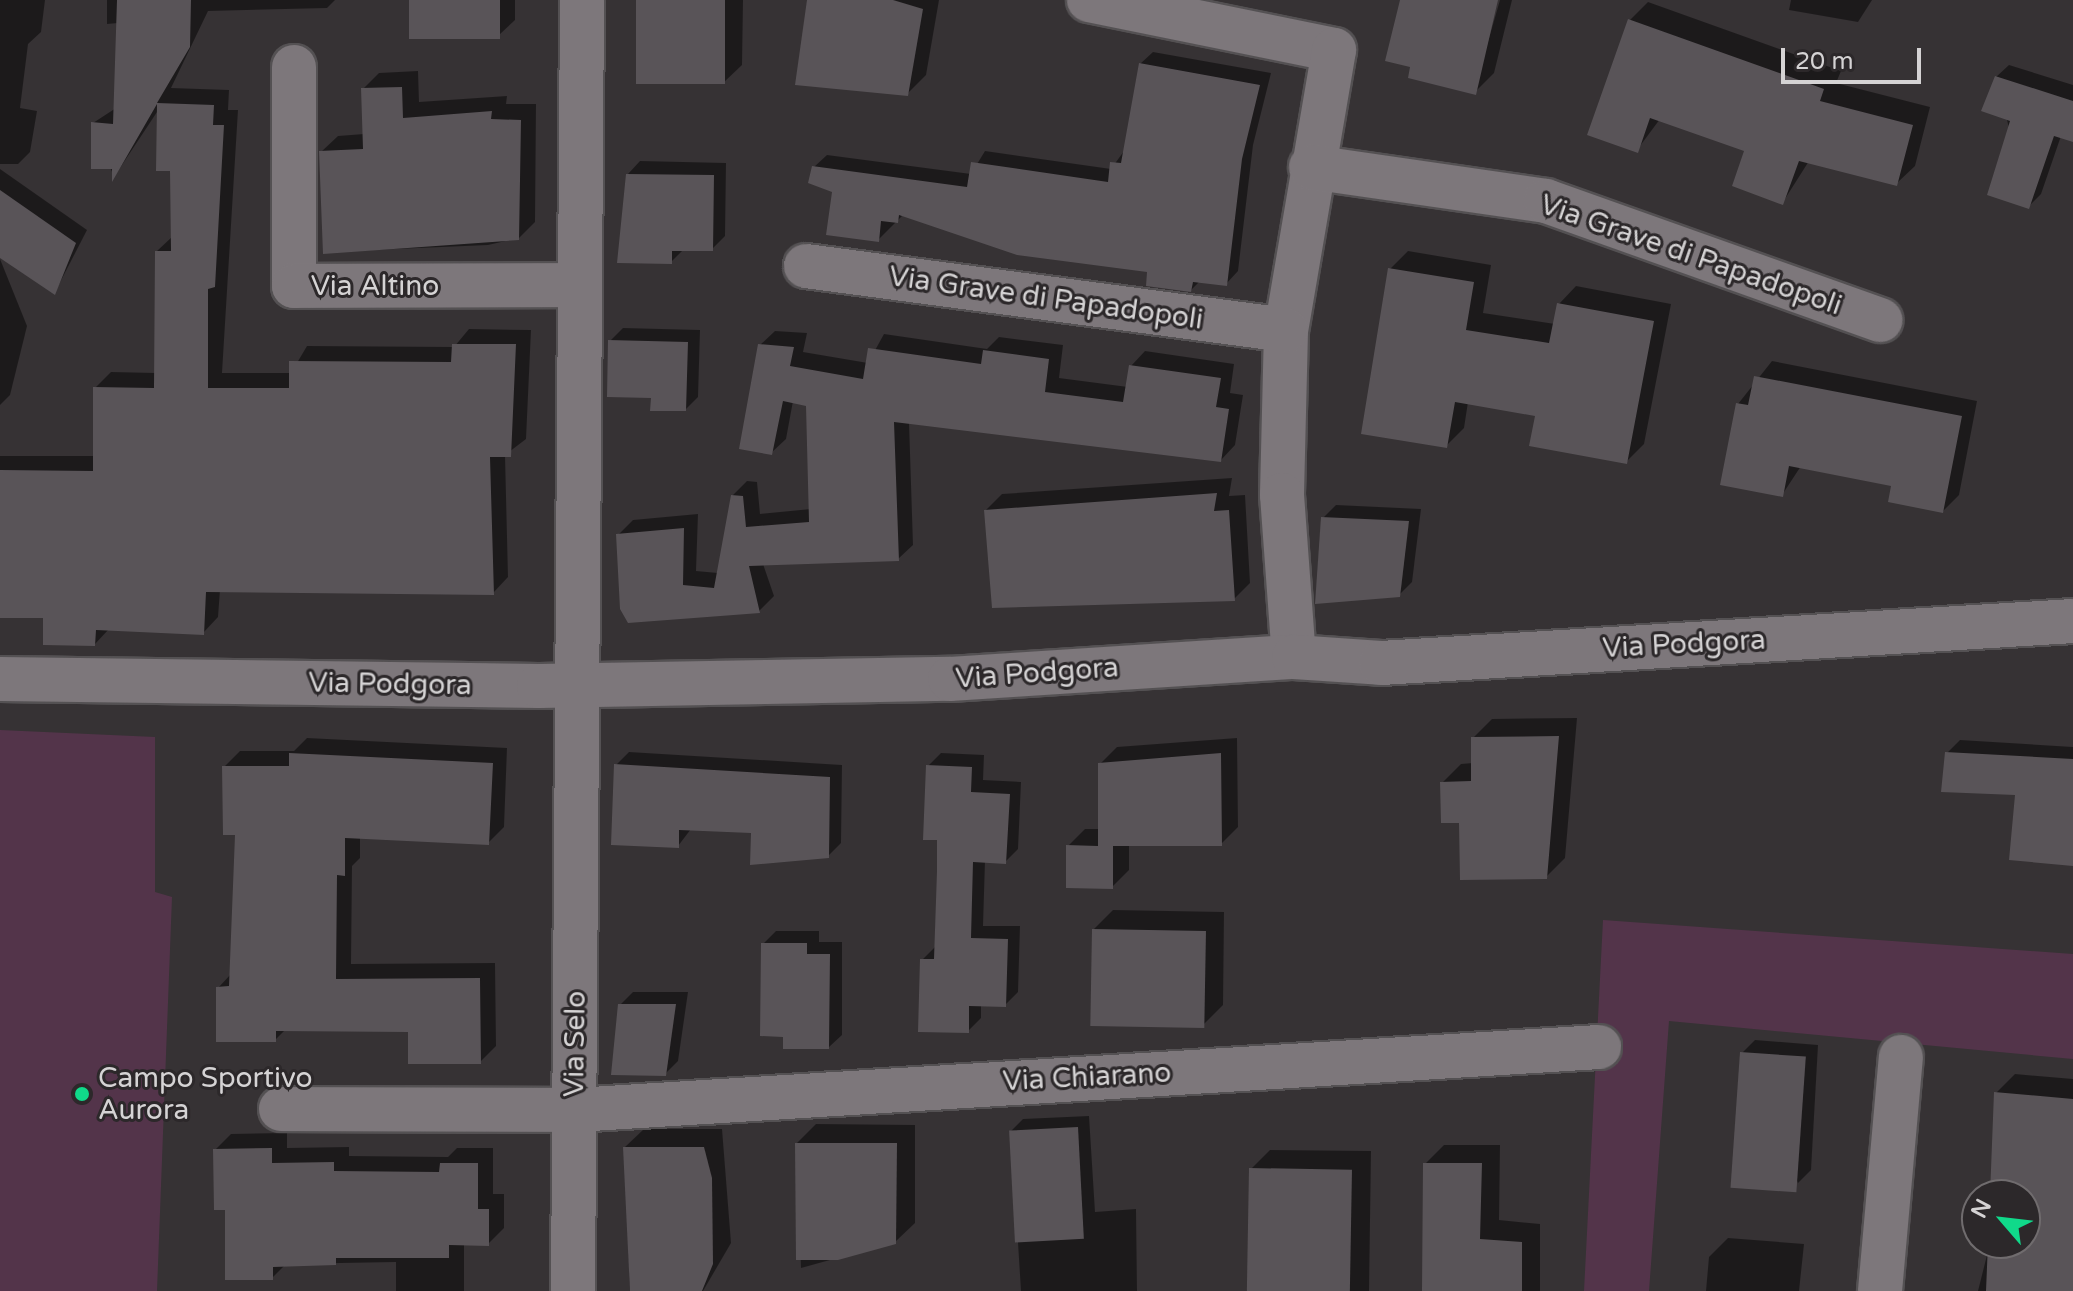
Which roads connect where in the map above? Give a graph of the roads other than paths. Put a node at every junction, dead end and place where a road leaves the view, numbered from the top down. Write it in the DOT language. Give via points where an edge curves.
graph roads {
  1 [pos="582,0"];
  2 [pos="1089,0"];
  3 [pos="294,67"];
  4 [pos="1311,167"];
  5 [pos="806,266"];
  6 [pos="578,285"];
  7 [pos="1880,320"];
  8 [pos="1286,330"];
  9 [pos="2073,621"];
  10 [pos="1294,657"];
  11 [pos="0,679"];
  12 [pos="577,684"];
  13 [pos="1599,1047"];
  14 [pos="1901,1057"];
  15 [pos="281,1109"];
  16 [pos="575,1110"];
  17 [pos="573,1291"];
  18 [pos="1880,1291"];
  1 -- 6 [label="street"];
  2 -- 4 [label="street" via="1334,50"];
  3 -- 6 [label="street, Via Altino" via="294,286"];
  4 -- 7 [label="street, Via Grave di Papadopoli" via="1546,201"];
  4 -- 8 [label="street"];
  5 -- 8 [label="street, Via Grave di Papadopoli"];
  6 -- 12 [label="street"];
  8 -- 10 [label="street" via="1282,495"];
  9 -- 10 [label="street, Via Podgora" via="1381,663"];
  10 -- 12 [label="street, Via Podgora" via="950,679"];
  11 -- 12 [label="street, Via Podgora"];
  12 -- 16 [label="street, Via Selo"];
  13 -- 16 [label="street, Via Chiarano"];
  14 -- 18 [label="street"];
  15 -- 16 [label="street, Via Selo"];
  16 -- 17 [label="street"];
}
